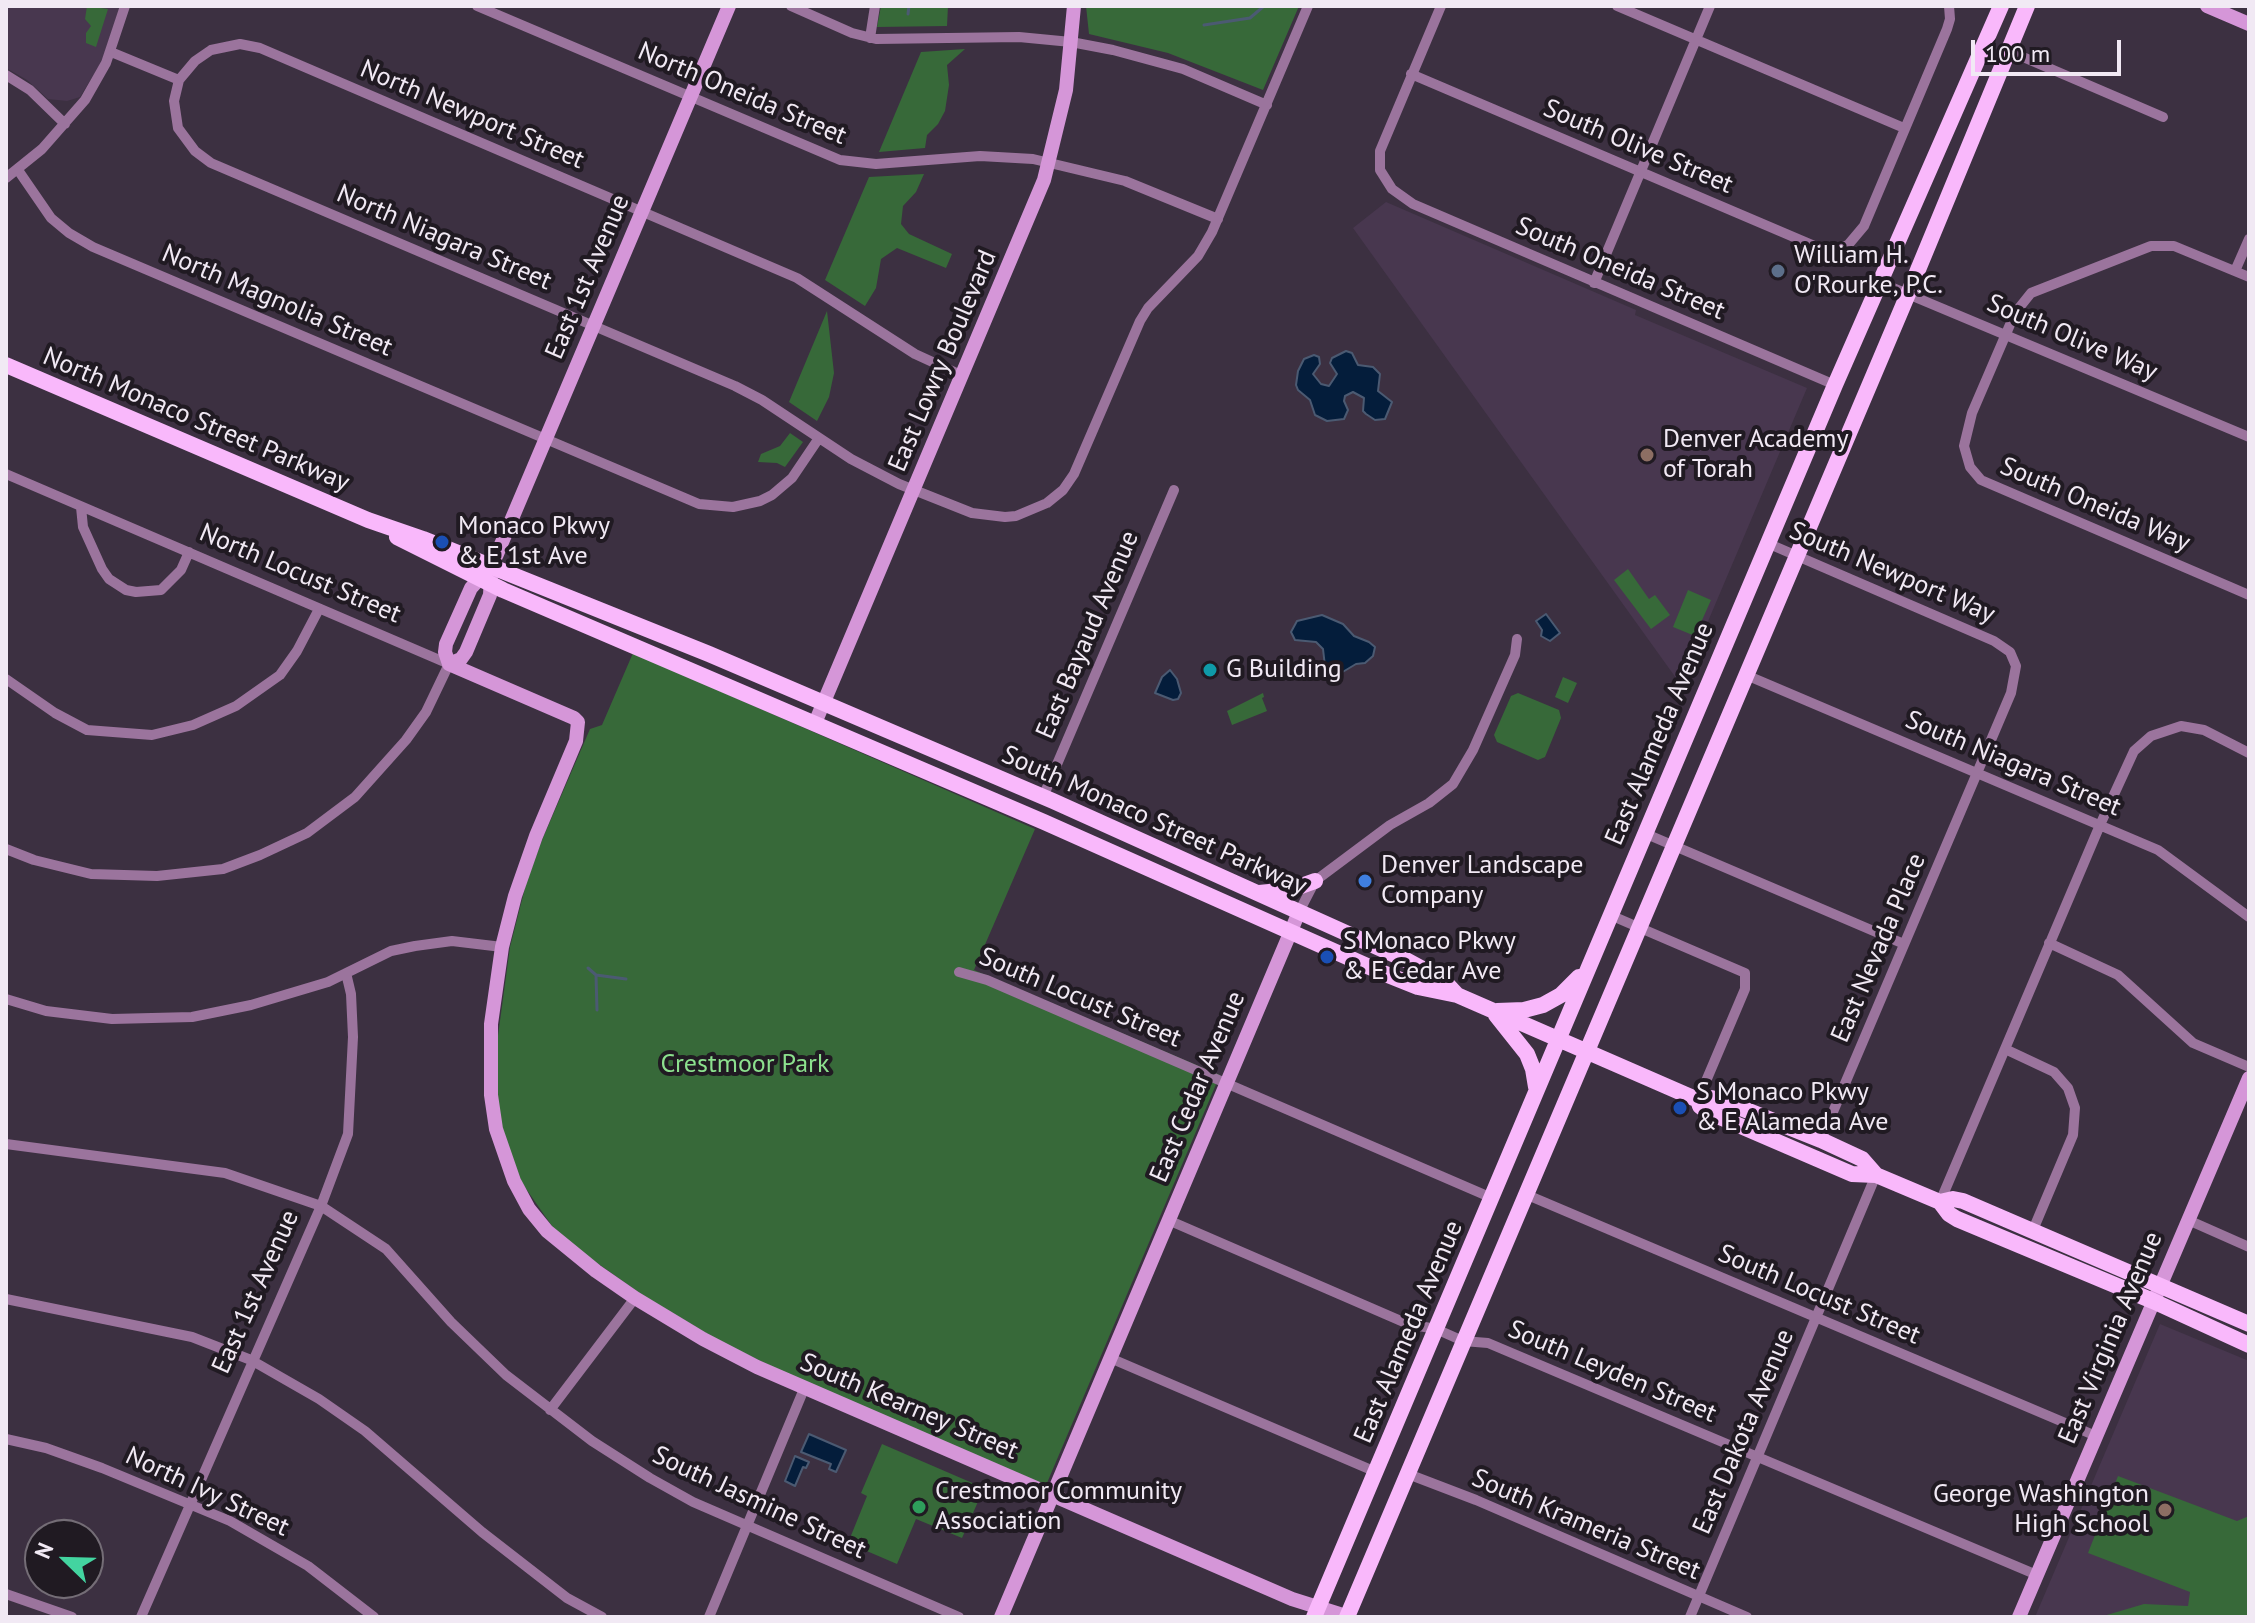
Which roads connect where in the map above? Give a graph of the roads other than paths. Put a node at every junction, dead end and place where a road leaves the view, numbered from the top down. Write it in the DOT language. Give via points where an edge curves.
graph roads {
  1 [pos="125,6"];
  2 [pos="477,6"];
  3 [pos="729,6"];
  4 [pos="791,6"];
  5 [pos="875,6"];
  6 [pos="1074,6"];
  7 [pos="1308,6"];
  8 [pos="1441,6"];
  9 [pos="1617,6"];
  10 [pos="1710,6"];
  11 [pos="1949,6"];
  12 [pos="2001,6"];
  13 [pos="2027,6"];
  14 [pos="2207,6"];
  15 [pos="2249,24"];
  16 [pos="870,38"];
  17 [pos="1696,39"];
  18 [pos="1071,42"];
  19 [pos="2009,51"];
  20 [pos="111,52"];
  21 [pos="1411,74"];
  22 [pos="6,75"];
  23 [pos="179,80"];
  24 [pos="690,97"];
  25 [pos="1267,105"];
  26 [pos="2163,117"];
  27 [pos="65,124"];
  28 [pos="1904,128"];
  29 [pos="1050,163"];
  30 [pos="18,170"];
  31 [pos="1640,172"];
  32 [pos="6,178"];
  33 [pos="642,211"];
  34 [pos="1218,219"];
  35 [pos="2249,239"];
  36 [pos="2235,271"];
  37 [pos="2249,277"];
  38 [pos="1879,282"];
  39 [pos="1594,283"];
  40 [pos="1908,294"];
  41 [pos="594,325"];
  42 [pos="2006,334"];
  43 [pos="6,365"];
  44 [pos="963,376"];
  45 [pos="1835,385"];
  46 [pos="2249,437"];
  47 [pos="546,438"];
  48 [pos="819,438"];
  49 [pos="6,474"];
  50 [pos="914,490"];
  51 [pos="1174,490"];
  52 [pos="81,507"];
  53 [pos="368,520"];
  54 [pos="1767,543"];
  55 [pos="189,552"];
  56 [pos="1797,556"];
  57 [pos="491,566"];
  58 [pos="485,582"];
  59 [pos="2249,595"];
  60 [pos="319,609"];
  61 [pos="1517,639"];
  62 [pos="449,664"];
  63 [pos="1746,675"];
  64 [pos="6,679"];
  65 [pos="824,703"];
  66 [pos="574,718"];
  67 [pos="815,723"];
  68 [pos="2249,753"];
  69 [pos="1977,773"];
  70 [pos="957,784"];
  71 [pos="1043,797"];
  72 [pos="1044,822"];
  73 [pos="2100,825"];
  74 [pos="1119,831"];
  75 [pos="1644,833"];
  76 [pos="1674,846"];
  77 [pos="6,849"];
  78 [pos="1315,881"];
  79 [pos="1257,893"];
  80 [pos="1299,912"];
  81 [pos="1610,915"];
  82 [pos="2249,917"];
  83 [pos="1639,927"];
  84 [pos="1291,932"];
  85 [pos="2049,943"];
  86 [pos="1904,944"];
  87 [pos="502,947"];
  88 [pos="1590,963"];
  89 [pos="959,972"];
  90 [pos="346,973"];
  91 [pos="1457,995"];
  92 [pos="6,999"];
  93 [pos="1492,1011"];
  94 [pos="1557,1040"];
  95 [pos="2005,1049"];
  96 [pos="1586,1052"];
  97 [pos="2249,1067"];
  98 [pos="2249,1078"];
  99 [pos="1226,1083"];
  100 [pos="1536,1089"];
  101 [pos="1698,1100"];
  102 [pos="1821,1140"];
  103 [pos="6,1144"];
  104 [pos="1876,1175"];
  105 [pos="1525,1194"];
  106 [pos="1492,1198"];
  107 [pos="1940,1202"];
  108 [pos="321,1206"];
  109 [pos="1168,1220"];
  110 [pos="2188,1220"];
  111 [pos="2033,1230"];
  112 [pos="2249,1247"];
  113 [pos="2160,1284"];
  114 [pos="635,1298"];
  115 [pos="6,1299"];
  116 [pos="2153,1301"];
  117 [pos="1816,1318"];
  118 [pos="2249,1324"];
  119 [pos="1436,1329"];
  120 [pos="1463,1341"];
  121 [pos="2249,1345"];
  122 [pos="1110,1358"];
  123 [pos="251,1360"];
  124 [pos="804,1389"];
  125 [pos="550,1410"];
  126 [pos="2096,1436"];
  127 [pos="6,1439"];
  128 [pos="1756,1457"];
  129 [pos="1376,1472"];
  130 [pos="1408,1474"];
  131 [pos="1052,1496"];
  132 [pos="190,1503"];
  133 [pos="747,1527"];
  134 [pos="2037,1575"];
  135 [pos="6,1594"];
  136 [pos="1698,1596"];
  137 [pos="1317,1612"];
  138 [pos="72,1617"];
  139 [pos="141,1617"];
  140 [pos="374,1617"];
  141 [pos="602,1617"];
  142 [pos="709,1617"];
  143 [pos="959,1617"];
  144 [pos="1001,1617"];
  145 [pos="1348,1617"];
  146 [pos="1690,1617"];
  147 [pos="1747,1617"];
  148 [pos="2019,1617"];
  1 -- 20 [label="street"];
  2 -- 24 [label="street, North Oneida Street"];
  3 -- 24 [label="street, East 1st Avenue"];
  4 -- 16 [label="street"];
  5 -- 16 [label="street"];
  6 -- 18 [label="street, East Lowry Boulevard"];
  7 -- 25 [label="street, North Niagara Street"];
  8 -- 21 [label="street"];
  9 -- 17 [label="street"];
  10 -- 17 [label="street"];
  11 -- 28 [label="street" via="1947,29"];
  12 -- 38 [label="main road, East Alameda Avenue"];
  13 -- 19 [label="main road, East Alameda Avenue"];
  14 -- 15 [label="street"];
  16 -- 18 [label="street"];
  17 -- 28 [label="street"];
  17 -- 31 [label="street"];
  18 -- 25 [label="street" via="1166,63"];
  18 -- 29 [label="street, East Lowry Boulevard"];
  19 -- 26 [label="street"];
  19 -- 40 [label="main road, East Alameda Avenue"];
  20 -- 23 [label="street"];
  20 -- 27 [label="street"];
  21 -- 31 [label="street, South Olive Street"];
  21 -- 39 [label="street, South Oneida Street" via="1379,157 1392,189 1413,204"];
  22 -- 27 [label="street"];
  23 -- 33 [label="street, North Newport Street" via="211,50 254,46"];
  23 -- 41 [label="street, North Niagara Street" via="174,101 178,128 211,163"];
  24 -- 29 [label="street, North Oneida Street" via="850,162 980,156"];
  24 -- 33 [label="street, East 1st Avenue"];
  25 -- 34 [label="street, North Niagara Street"];
  27 -- 30 [label="street"];
  28 -- 31 [label="street, South Olive Street" via="1864,226 1848,245 1835,249 1817,247"];
  29 -- 34 [label="street" via="1125,181"];
  29 -- 44 [label="street, East Lowry Boulevard"];
  30 -- 32 [label="street"];
  30 -- 47 [label="street, North Magnolia Street" via="51,218 93,247"];
  31 -- 39 [label="street"];
  33 -- 41 [label="street, East 1st Avenue"];
  33 -- 44 [label="street, North Newport Street" via="806,282 915,354"];
  34 -- 50 [label="street, North Niagara Street" via="1198,256 1144,313 1080,465 1056,497 1029,512 995,518"];
  35 -- 36 [label="street"];
  36 -- 37 [label="street, South Oneida Way"];
  36 -- 42 [label="street, South Oneida Way" via="2174,246 2138,249 2031,293"];
  38 -- 40 [label="street, South Olive Way"];
  38 -- 45 [label="main road, East Alameda Avenue"];
  39 -- 45 [label="street, South Oneida Street"];
  40 -- 42 [label="street, South Olive Way"];
  40 -- 56 [label="main road, East Alameda Avenue"];
  41 -- 47 [label="street, East 1st Avenue"];
  41 -- 48 [label="street, North Niagara Street" via="747,391"];
  42 -- 46 [label="street, South Olive Way"];
  42 -- 59 [label="street, South Oneida Way" via="1966,431 1965,458 1975,474"];
  43 -- 53 [label="main road, North Monaco Street Parkway"];
  44 -- 50 [label="street, East Lowry Boulevard"];
  45 -- 54 [label="main road, East Alameda Avenue"];
  47 -- 48 [label="street, North Magnolia Street" via="690,501 719,507 749,505 772,495 792,478"];
  47 -- 57 [label="street, East 1st Avenue"];
  48 -- 50 [label="street, North Niagara Street"];
  49 -- 52 [label="street, North Locust Street"];
  50 -- 65 [label="street, East Lowry Boulevard"];
  51 -- 71 [label="street, East Bayaud Avenue"];
  52 -- 55 [label="street, North Locust Street"];
  52 -- 55 [label="street" via="83,527 102,569 126,590 161,590 181,570"];
  53 -- 57 [label="main road, North Monaco Street Parkway"];
  53 -- 58 [label="main road, North Monaco Street Parkway"];
  54 -- 56 [label="street, South Newport Way"];
  54 -- 75 [label="main road, East Alameda Avenue"];
  55 -- 60 [label="street, North Locust Street"];
  56 -- 63 [label="main road, East Alameda Avenue"];
  56 -- 69 [label="street, South Newport Way" via="2010,652 2016,662 2014,685"];
  57 -- 58 [label="street, East 1st Avenue"];
  57 -- 65 [label="main road, North Monaco Street Parkway"];
  58 -- 62 [label="street, East 1st Avenue" via="464,655"];
  58 -- 62 [label="street" via="471,588 446,644"];
  58 -- 67 [label="main road, North Monaco Street Parkway"];
  60 -- 62 [label="street, North Locust Street"];
  60 -- 64 [label="street" via="280,675 236,706 152,735 87,730"];
  61 -- 78 [label="street, East Cedar Avenue" via="1491,710 1453,784"];
  62 -- 66 [label="street, North Locust Street"];
  62 -- 77 [label="street" via="426,712 355,797 307,833 260,855 223,869 157,876 91,874"];
  63 -- 69 [label="street, South Niagara Street"];
  63 -- 76 [label="main road, East Alameda Avenue"];
  65 -- 67 [label="street, East Lowry Boulevard"];
  65 -- 71 [label="main road, South Monaco Street Parkway"];
  66 -- 87 [label="street, South Kearney Street" via="579,729 576,741 526,860"];
  67 -- 70 [label="main road, South Monaco Street Parkway"];
  68 -- 73 [label="street" via="2196,728 2160,731 2130,757"];
  69 -- 73 [label="street, South Niagara Street"];
  69 -- 86 [label="street, East Nevada Place"];
  70 -- 71 [label="main road" via="1023,802"];
  70 -- 72 [label="main road, South Monaco Street Parkway"];
  71 -- 74 [label="main road, South Monaco Street Parkway"];
  72 -- 74 [label="main road" via="1051,815 1061,816 1091,829"];
  72 -- 84 [label="main road, South Monaco Street Parkway"];
  73 -- 82 [label="street, South Niagara Street" via="2169,856"];
  73 -- 85 [label="street"];
  74 -- 79 [label="main road, South Monaco Street Parkway"];
  75 -- 76 [label="street"];
  75 -- 81 [label="main road, East Alameda Avenue"];
  76 -- 83 [label="main road, East Alameda Avenue"];
  76 -- 86 [label="street"];
  78 -- 79 [label="main road"];
  78 -- 80 [label="street, East Cedar Avenue"];
  79 -- 80 [label="main road, South Monaco Street Parkway"];
  80 -- 84 [label="street, East Cedar Avenue"];
  80 -- 91 [label="main road, South Monaco Street Parkway" via="1428,971"];
  81 -- 83 [label="street"];
  81 -- 88 [label="main road, East Alameda Avenue"];
  83 -- 96 [label="main road, East Alameda Avenue"];
  83 -- 101 [label="street" via="1745,973 1745,989"];
  84 -- 91 [label="main road, South Monaco Street Parkway" via="1404,982"];
  84 -- 99 [label="street, East Cedar Avenue"];
  85 -- 95 [label="street"];
  85 -- 97 [label="street" via="2118,975 2189,1040"];
  86 -- 102 [label="street, East Nevada Place"];
  87 -- 90 [label="street" via="452,941 424,944 391,951"];
  87 -- 114 [label="street, South Kearney Street" via="491,1024 491,1079 503,1156 529,1209 547,1231"];
  88 -- 93 [label="main road" via="1551,1001 1524,1010"];
  88 -- 94 [label="main road, East Alameda Avenue"];
  89 -- 99 [label="street, South Locust Street"];
  90 -- 92 [label="street" via="251,1005 192,1017 112,1019 46,1011"];
  90 -- 108 [label="street, East 1st Avenue" via="353,1037 348,1134"];
  91 -- 93 [label="main road, South Monaco Street Parkway"];
  93 -- 94 [label="main road, South Monaco Street Parkway"];
  93 -- 100 [label="main road" via="1527,1054"];
  94 -- 96 [label="main road, South Monaco Street Parkway"];
  94 -- 100 [label="main road, East Alameda Avenue"];
  95 -- 107 [label="street"];
  95 -- 111 [label="street" via="2054,1072 2070,1091 2075,1108 2073,1135"];
  96 -- 101 [label="main road, South Monaco Street Parkway"];
  96 -- 105 [label="main road, East Alameda Avenue"];
  98 -- 110 [label="street, East Virginia Avenue"];
  99 -- 106 [label="street, South Locust Street"];
  99 -- 109 [label="street, East Cedar Avenue"];
  100 -- 106 [label="main road, East Alameda Avenue"];
  101 -- 102 [label="main road" via="1726,1102"];
  101 -- 104 [label="main road" via="1708,1112 1852,1174"];
  102 -- 104 [label="main road" via="1862,1159"];
  103 -- 108 [label="street, South Jasmine Street" via="225,1173"];
  104 -- 107 [label="main road"];
  104 -- 117 [label="street, East Dakota Avenue"];
  105 -- 117 [label="street, South Locust Street"];
  105 -- 120 [label="main road, East Alameda Avenue"];
  106 -- 119 [label="main road, East Alameda Avenue"];
  107 -- 111 [label="main road" via="1959,1200"];
  107 -- 116 [label="main road" via="1957,1219"];
  108 -- 123 [label="street, East 1st Avenue"];
  108 -- 125 [label="street, South Jasmine Street" via="386,1249 451,1322"];
  109 -- 119 [label="street, South Leyden Street" via="1408,1324"];
  109 -- 122 [label="street, East Cedar Avenue"];
  110 -- 112 [label="street"];
  110 -- 113 [label="street, East Virginia Avenue"];
  111 -- 113 [label="main road"];
  113 -- 116 [label="street, East Virginia Avenue"];
  113 -- 118 [label="main road"];
  114 -- 124 [label="street, South Kearney Street"];
  114 -- 125 [label="street"];
  115 -- 123 [label="street" via="192,1337"];
  116 -- 121 [label="main road"];
  116 -- 126 [label="street, East Virginia Avenue"];
  117 -- 126 [label="street, South Locust Street"];
  117 -- 128 [label="street, East Dakota Avenue"];
  119 -- 120 [label="street, South Leyden Street"];
  119 -- 129 [label="main road, East Alameda Avenue"];
  120 -- 128 [label="street, South Leyden Street" via="1488,1343"];
  120 -- 130 [label="main road, East Alameda Avenue"];
  122 -- 129 [label="street"];
  122 -- 131 [label="street, East Cedar Avenue"];
  123 -- 132 [label="street, East 1st Avenue"];
  123 -- 141 [label="street" via="365,1431 482,1532 567,1598"];
  124 -- 131 [label="street, South Kearney Street"];
  124 -- 133 [label="street"];
  125 -- 133 [label="street, South Jasmine Street" via="650,1478"];
  126 -- 134 [label="street, East Virginia Avenue"];
  127 -- 132 [label="street, North Ivy Street" via="46,1448"];
  128 -- 134 [label="street, South Leyden Street"];
  128 -- 136 [label="street, East Dakota Avenue"];
  129 -- 137 [label="main road, East Alameda Avenue"];
  130 -- 136 [label="street, South Krameria Street"];
  130 -- 145 [label="main road, East Alameda Avenue"];
  131 -- 137 [label="street, South Kearney Street"];
  131 -- 144 [label="street, East Cedar Avenue"];
  132 -- 139 [label="street, East 1st Avenue"];
  132 -- 140 [label="street, North Ivy Street" via="284,1551"];
  133 -- 142 [label="street"];
  133 -- 143 [label="street, South Jasmine Street"];
  134 -- 148 [label="street, East Virginia Avenue"];
  135 -- 138 [label="street"];
  136 -- 146 [label="street, East Dakota Avenue"];
  136 -- 147 [label="street, South Krameria Street"];
  137 -- 145 [label="street, South Kearney Street"];
}
